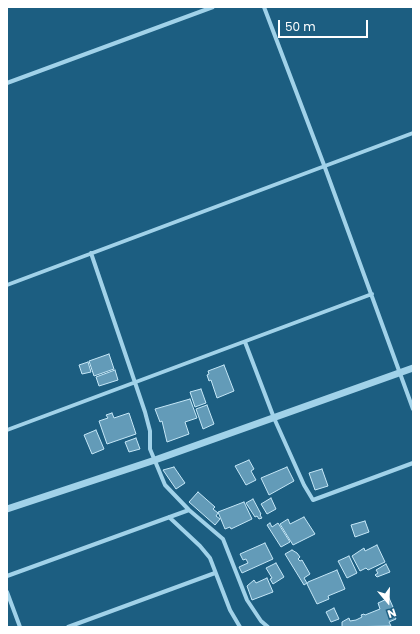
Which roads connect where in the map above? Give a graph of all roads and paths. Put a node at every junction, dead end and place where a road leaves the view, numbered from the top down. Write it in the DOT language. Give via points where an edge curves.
graph roads {
  1 [pos="213,7"];
  2 [pos="264,7"];
  3 [pos="7,83"];
  4 [pos="413,133"];
  5 [pos="324,165"];
  6 [pos="92,253"];
  7 [pos="7,284"];
  8 [pos="372,294"];
  9 [pos="245,342"];
  10 [pos="413,368"];
  11 [pos="400,373"];
  12 [pos="135,382"];
  13 [pos="413,409"];
  14 [pos="274,418"];
  15 [pos="7,430"];
  16 [pos="155,460"];
  17 [pos="413,463"];
  18 [pos="7,509"];
  19 [pos="189,510"];
  20 [pos="169,517"];
  21 [pos="215,573"];
  22 [pos="7,576"];
  23 [pos="7,592"];
  24 [pos="20,627"];
  25 [pos="68,627"];
  26 [pos="240,627"];
  27 [pos="268,627"];
  1 -- 3 [label="street"];
  2 -- 5 [label="street"];
  4 -- 5 [label="street"];
  5 -- 6 [label="street"];
  5 -- 8 [label="street"];
  6 -- 7 [label="street"];
  6 -- 12 [label="street"];
  8 -- 9 [label="street"];
  8 -- 11 [label="street"];
  9 -- 12 [label="street"];
  9 -- 14 [label="street"];
  10 -- 11 [label="street"];
  11 -- 13 [label="street"];
  11 -- 14 [label="street"];
  12 -- 15 [label="street"];
  12 -- 16 [label="street" via="150,431 150,449"];
  14 -- 16 [label="street"];
  14 -- 17 [label="street" via="313,500"];
  16 -- 18 [label="street"];
  16 -- 19 [label="street" via="165,485"];
  19 -- 20 [label="street"];
  19 -- 27 [label="street" via="223,540 247,600"];
  20 -- 21 [label="street" via="210,558"];
  20 -- 22 [label="street"];
  21 -- 25 [label="street"];
  21 -- 26 [label="street"];
  23 -- 24 [label="street"];
}
